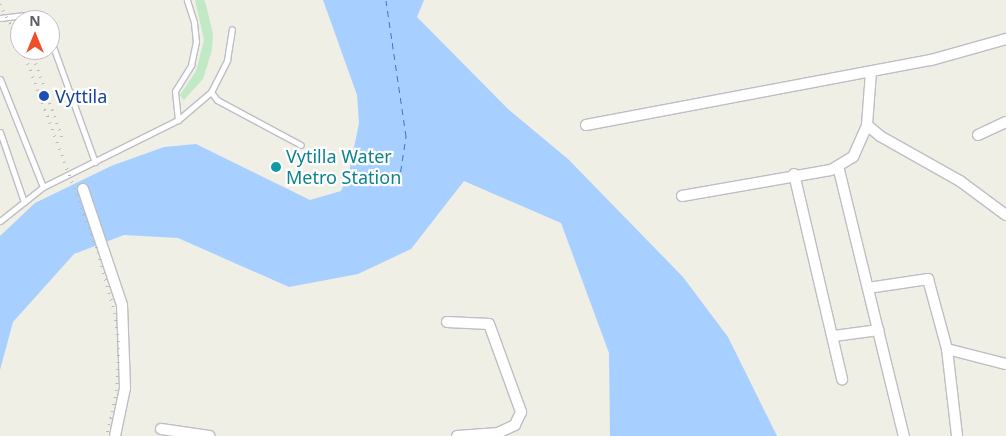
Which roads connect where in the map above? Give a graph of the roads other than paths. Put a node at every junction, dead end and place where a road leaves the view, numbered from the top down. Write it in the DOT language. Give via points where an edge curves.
graph roads {
  1 [pos="187,0"];
  2 [pos="232,29"];
  3 [pos="1006,39"];
  4 [pos="58,60"];
  5 [pos="871,72"];
  6 [pos="0,79"];
  7 [pos="210,92"];
  8 [pos="178,120"];
  9 [pos="1006,122"];
  10 [pos="586,125"];
  11 [pos="867,125"];
  12 [pos="0,132"];
  13 [pos="978,135"];
  14 [pos="301,144"];
  15 [pos="95,162"];
  16 [pos="838,166"];
  17 [pos="794,174"];
  18 [pos="43,187"];
  19 [pos="83,189"];
  20 [pos="682,196"];
  21 [pos="24,202"];
  22 [pos="1006,215"];
  23 [pos="0,221"];
  24 [pos="868,288"];
  25 [pos="447,322"];
  26 [pos="879,330"];
  27 [pos="834,336"];
  28 [pos="947,349"];
  29 [pos="1006,364"];
  30 [pos="842,379"];
  31 [pos="161,429"];
  32 [pos="115,436"];
  33 [pos="209,436"];
  34 [pos="457,436"];
  35 [pos="904,436"];
  36 [pos="957,436"];
  1 -- 8 [label="lane" via="196,42 191,65 175,91"];
  2 -- 7 [label="lane" via="227,60"];
  3 -- 5 [label="street"];
  4 -- 15 [label="lane"];
  5 -- 10 [label="street"];
  5 -- 11 [label="street"];
  6 -- 18 [label="lane"];
  7 -- 8 [label="lane"];
  7 -- 14 [label="lane" via="217,100"];
  8 -- 15 [label="lane"];
  9 -- 13 [label="street"];
  11 -- 16 [label="street" via="853,157"];
  11 -- 22 [label="street" via="880,136 960,181"];
  12 -- 21 [label="lane"];
  15 -- 18 [label="lane"];
  16 -- 17 [label="street" via="831,170"];
  16 -- 24 [label="street"];
  17 -- 20 [label="street"];
  17 -- 27 [label="street"];
  18 -- 21 [label="lane"];
  19 -- 32 [label="street" via="122,305 125,388"];
  21 -- 23 [label="lane"];
  24 -- 26 [label="street"];
  24 -- 28 [label="street" via="928,279"];
  25 -- 34 [label="street" via="489,324 521,412 515,425 498,433"];
  26 -- 27 [label="street"];
  26 -- 35 [label="street"];
  27 -- 30 [label="street"];
  28 -- 29 [label="street"];
  28 -- 36 [label="street"];
  31 -- 33 [label="street"];
}
